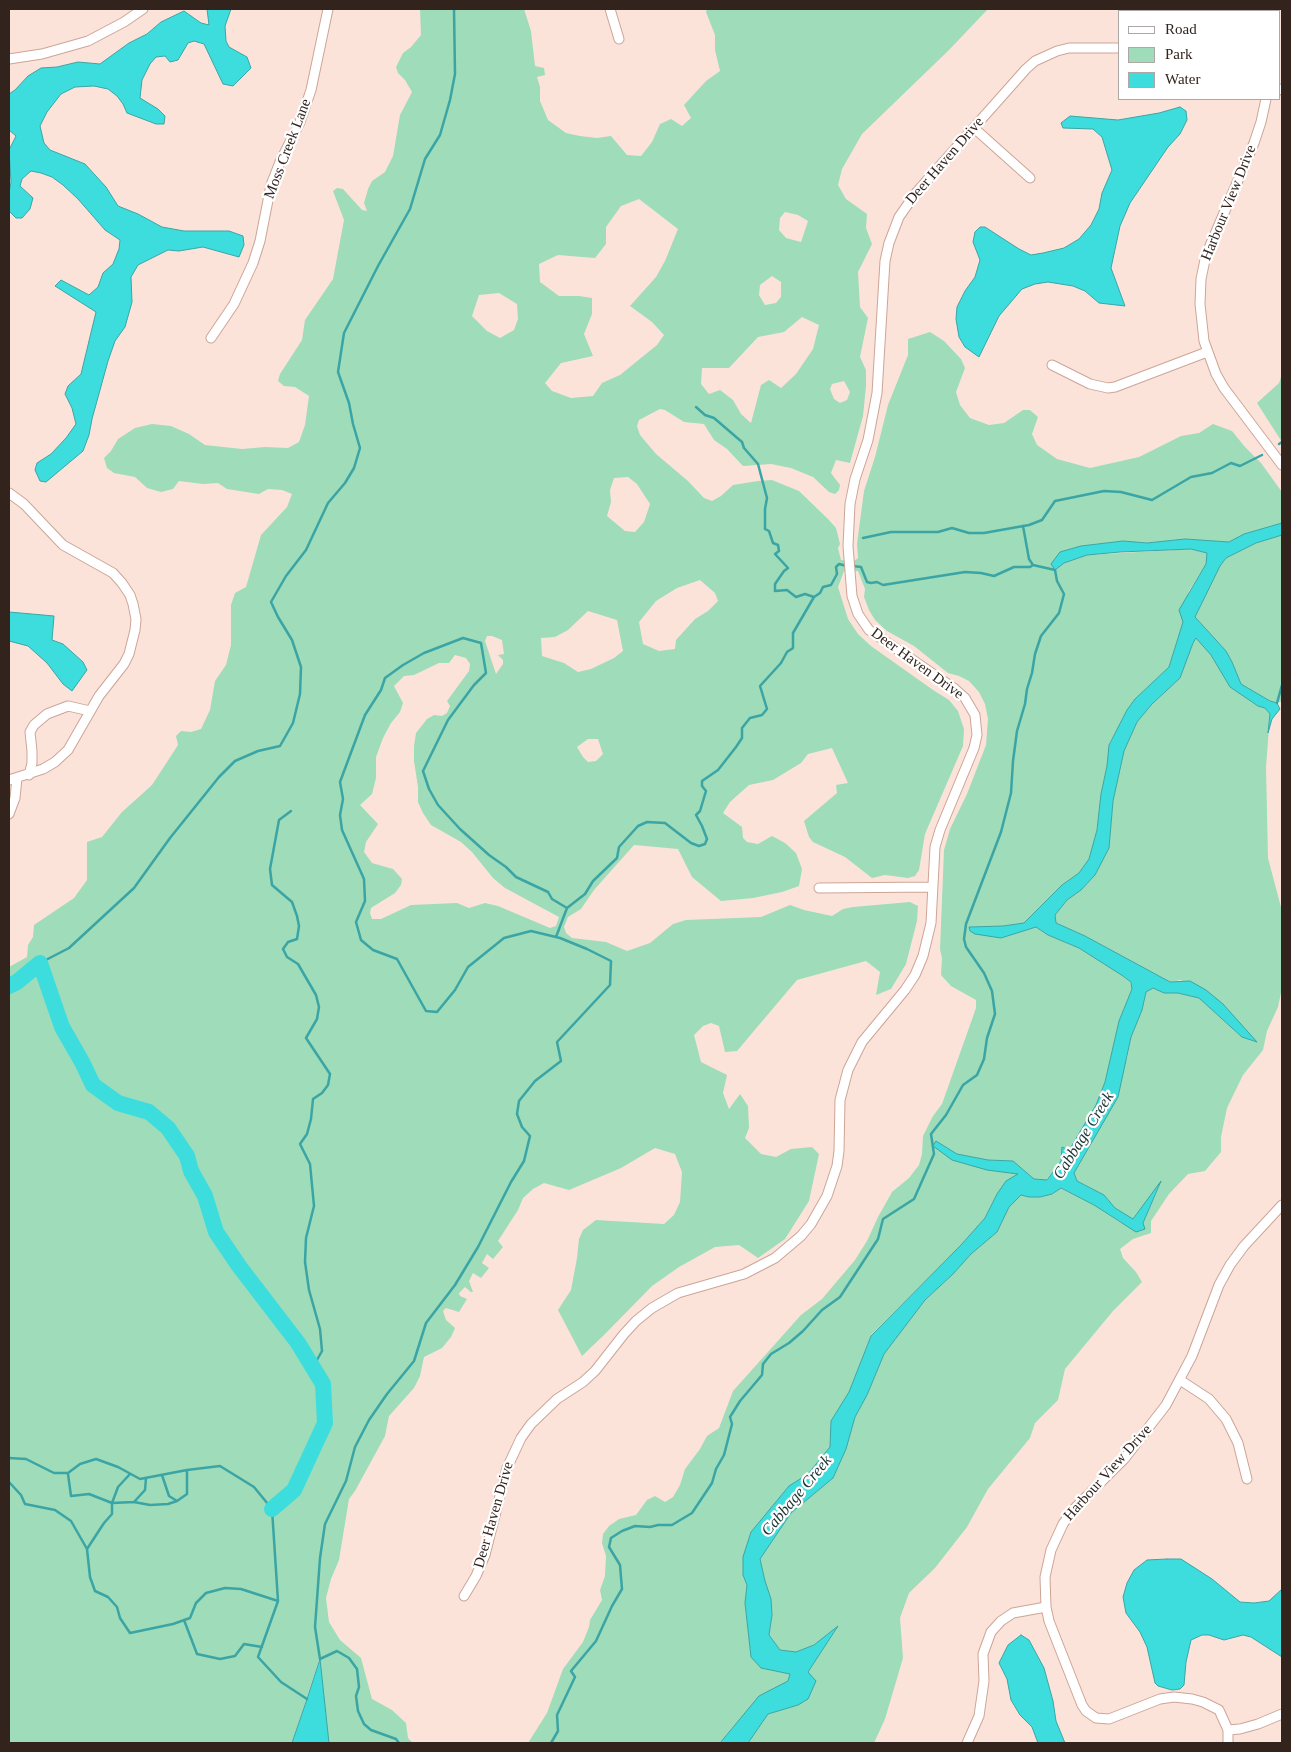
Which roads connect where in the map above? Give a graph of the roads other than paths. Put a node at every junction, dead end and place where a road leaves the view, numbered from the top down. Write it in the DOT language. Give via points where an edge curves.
graph roads {
  1 [pos="143,9"];
  2 [pos="328,9"];
  3 [pos="610,9"];
  4 [pos="619,39"];
  5 [pos="1118,48"];
  6 [pos="9,59"];
  7 [pos="1266,100"];
  8 [pos="974,128"];
  9 [pos="1030,178"];
  10 [pos="211,338"];
  11 [pos="1207,352"];
  12 [pos="1052,365"];
  13 [pos="1282,465"];
  14 [pos="9,493"];
  15 [pos="90,711"];
  16 [pos="29,775"];
  17 [pos="13,779"];
  18 [pos="9,814"];
  19 [pos="933,887"];
  20 [pos="819,888"];
  21 [pos="1282,1204"];
  22 [pos="1180,1380"];
  23 [pos="1247,1479"];
  24 [pos="464,1596"];
  25 [pos="1046,1607"];
  26 [pos="1282,1714"];
  27 [pos="1228,1730"];
  28 [pos="967,1743"];
  29 [pos="1228,1743"];
  1 -- 6 [label="street" via="88,41"];
  2 -- 10 [label="street, Moss Creek Lane" via="311,90 271,185 253,263 234,304"];
  3 -- 4 [label="street"];
  5 -- 8 [label="street, Deer Haven Drive" via="1069,48 1046,55 1026,69"];
  7 -- 11 [label="street, Harbour View Drive" via="1254,143 1210,243 1203,267 1200,304"];
  8 -- 9 [label="street"];
  8 -- 19 [label="street, Deer Haven Drive" via="909,202 889,243 885,261 877,393 868,440 855,479 848,529 854,606 863,623 886,643 961,693 970,703 977,721 974,748 935,847"];
  11 -- 12 [label="street" via="1108,388 1090,384"];
  11 -- 13 [label="street, Harbour View Drive" via="1224,388"];
  14 -- 15 [label="street" via="63,545 113,573 133,604 135,630 129,654"];
  15 -- 16 [label="street" via="62,756"];
  15 -- 16 [label="street" via="68,706 47,714 34,725 30,732 32,757"];
  16 -- 17 [label="street"];
  17 -- 18 [label="street" via="14,798"];
  19 -- 20 [label="street"];
  19 -- 24 [label="street, Deer Haven Drive" via="927,943 915,975 862,1042 848,1070 840,1100 839,1151 833,1181 820,1210 788,1248 761,1266 678,1293 652,1308 624,1334 595,1371 531,1424 507,1468 485,1555"];
  21 -- 22 [label="street, Harbour View Drive" via="1230,1265"];
  22 -- 23 [label="street" via="1209,1399 1226,1419 1238,1443"];
  22 -- 25 [label="street, Harbour View Drive" via="1126,1458 1063,1524 1047,1563"];
  25 -- 27 [label="street, Harbour View Drive" via="1082,1706 1091,1715 1109,1718 1160,1699 1181,1698 1214,1706"];
  25 -- 28 [label="street" via="1014,1613 991,1632 983,1654 979,1716"];
  26 -- 27 [label="street" via="1258,1724"];
  27 -- 29 [label="street, Harbour View Drive"];
}
